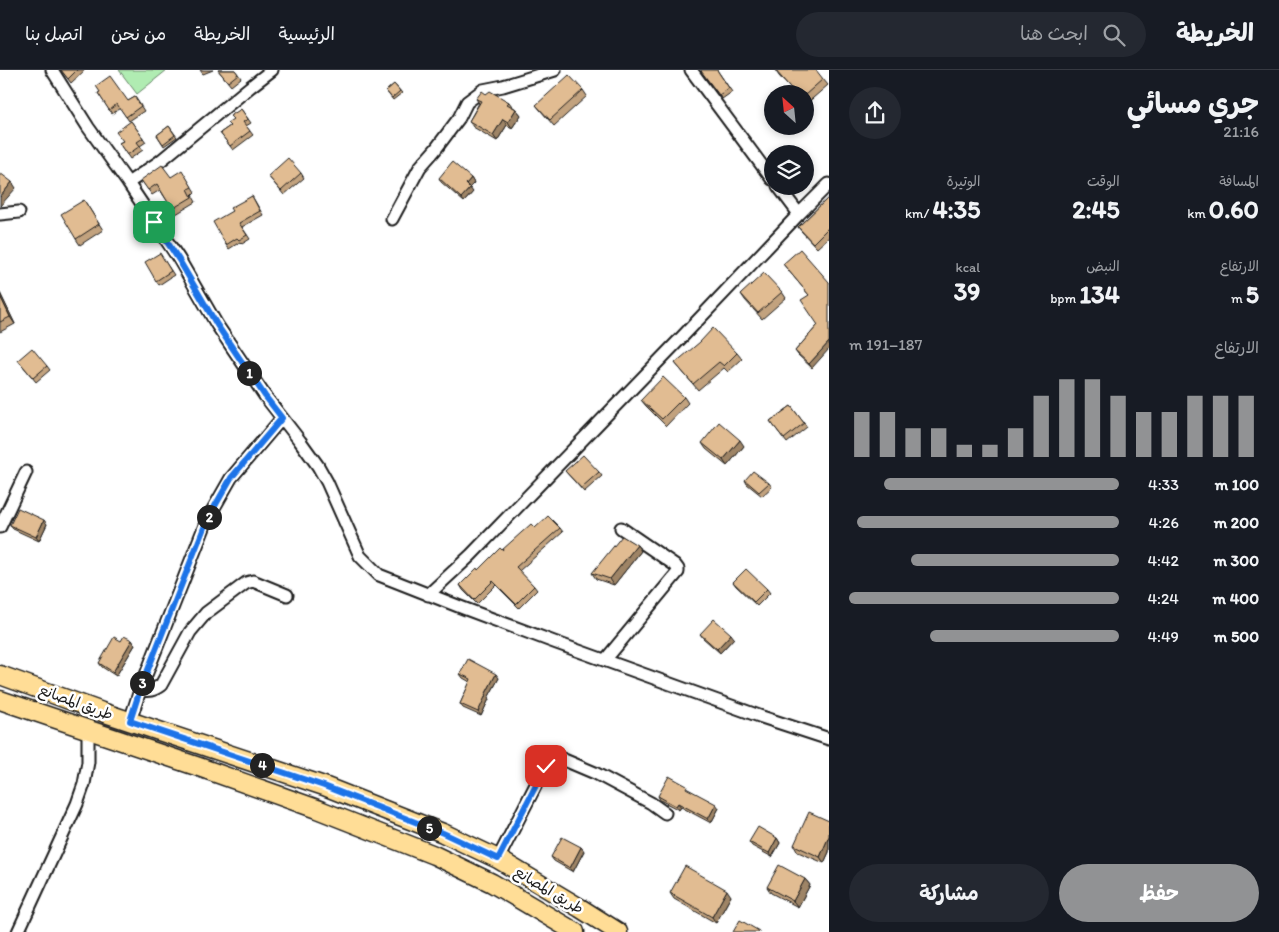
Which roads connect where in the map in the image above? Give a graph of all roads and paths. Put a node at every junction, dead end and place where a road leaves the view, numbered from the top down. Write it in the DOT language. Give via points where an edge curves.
graph roads {
  1 [pos="52,70"];
  2 [pos="272,70"];
  3 [pos="555,70"];
  4 [pos="691,70"];
  5 [pos="764,168"];
  6 [pos="128,184"];
  7 [pos="829,184"];
  8 [pos="785,195"];
  9 [pos="19,212"];
  10 [pos="0,214"];
  11 [pos="799,214"];
  12 [pos="392,219"];
  13 [pos="282,418"];
  14 [pos="26,472"];
  15 [pos="0,527"];
  16 [pos="621,528"];
  17 [pos="287,595"];
  18 [pos="428,595"];
  19 [pos="606,660"];
  20 [pos="0,675"];
  21 [pos="140,690"];
  22 [pos="0,700"];
  23 [pos="130,721"];
  24 [pos="88,729"];
  25 [pos="829,739"];
  26 [pos="664,812"];
  27 [pos="498,859"];
  28 [pos="572,922"];
  29 [pos="18,932"];
  30 [pos="618,932"];
  1 -- 6 [label="street"];
  2 -- 6 [label="street"];
  3 -- 12 [label="street" via="483,90 467,102 459,118 420,166"];
  4 -- 5 [label="street"];
  6 -- 13 [label="street" via="179,260 217,325"];
  7 -- 11 [label="street"];
  8 -- 11 [label="street"];
  9 -- 10 [label="street"];
  11 -- 18 [label="street" via="478,548"];
  13 -- 18 [label="street" via="327,482 360,556 379,575"];
  13 -- 21 [label="street" via="231,478 207,520"];
  14 -- 15 [label="street"];
  16 -- 19 [label="street" via="675,565 678,572"];
  17 -- 21 [label="street" via="252,581 246,583 206,613 190,632 161,685 150,691"];
  18 -- 19 [label="street"];
  19 -- 25 [label="street"];
  20 -- 23 [label="main road, طريق المصانع"];
  21 -- 23 [label="street"];
  22 -- 24 [label="main road, طريق المصانع"];
  23 -- 27 [label="main road, طريق المصانع" via="324,786 443,833"];
  24 -- 28 [label="main road, طريق المصانع" via="316,809 434,855"];
  24 -- 29 [label="street" via="84,784"];
  26 -- 27 [label="street" via="595,773 562,759 552,759"];
  27 -- 28 [label="main road, طريق المصانع"];
  28 -- 30 [label="main road, طريق المصانع"];
}
